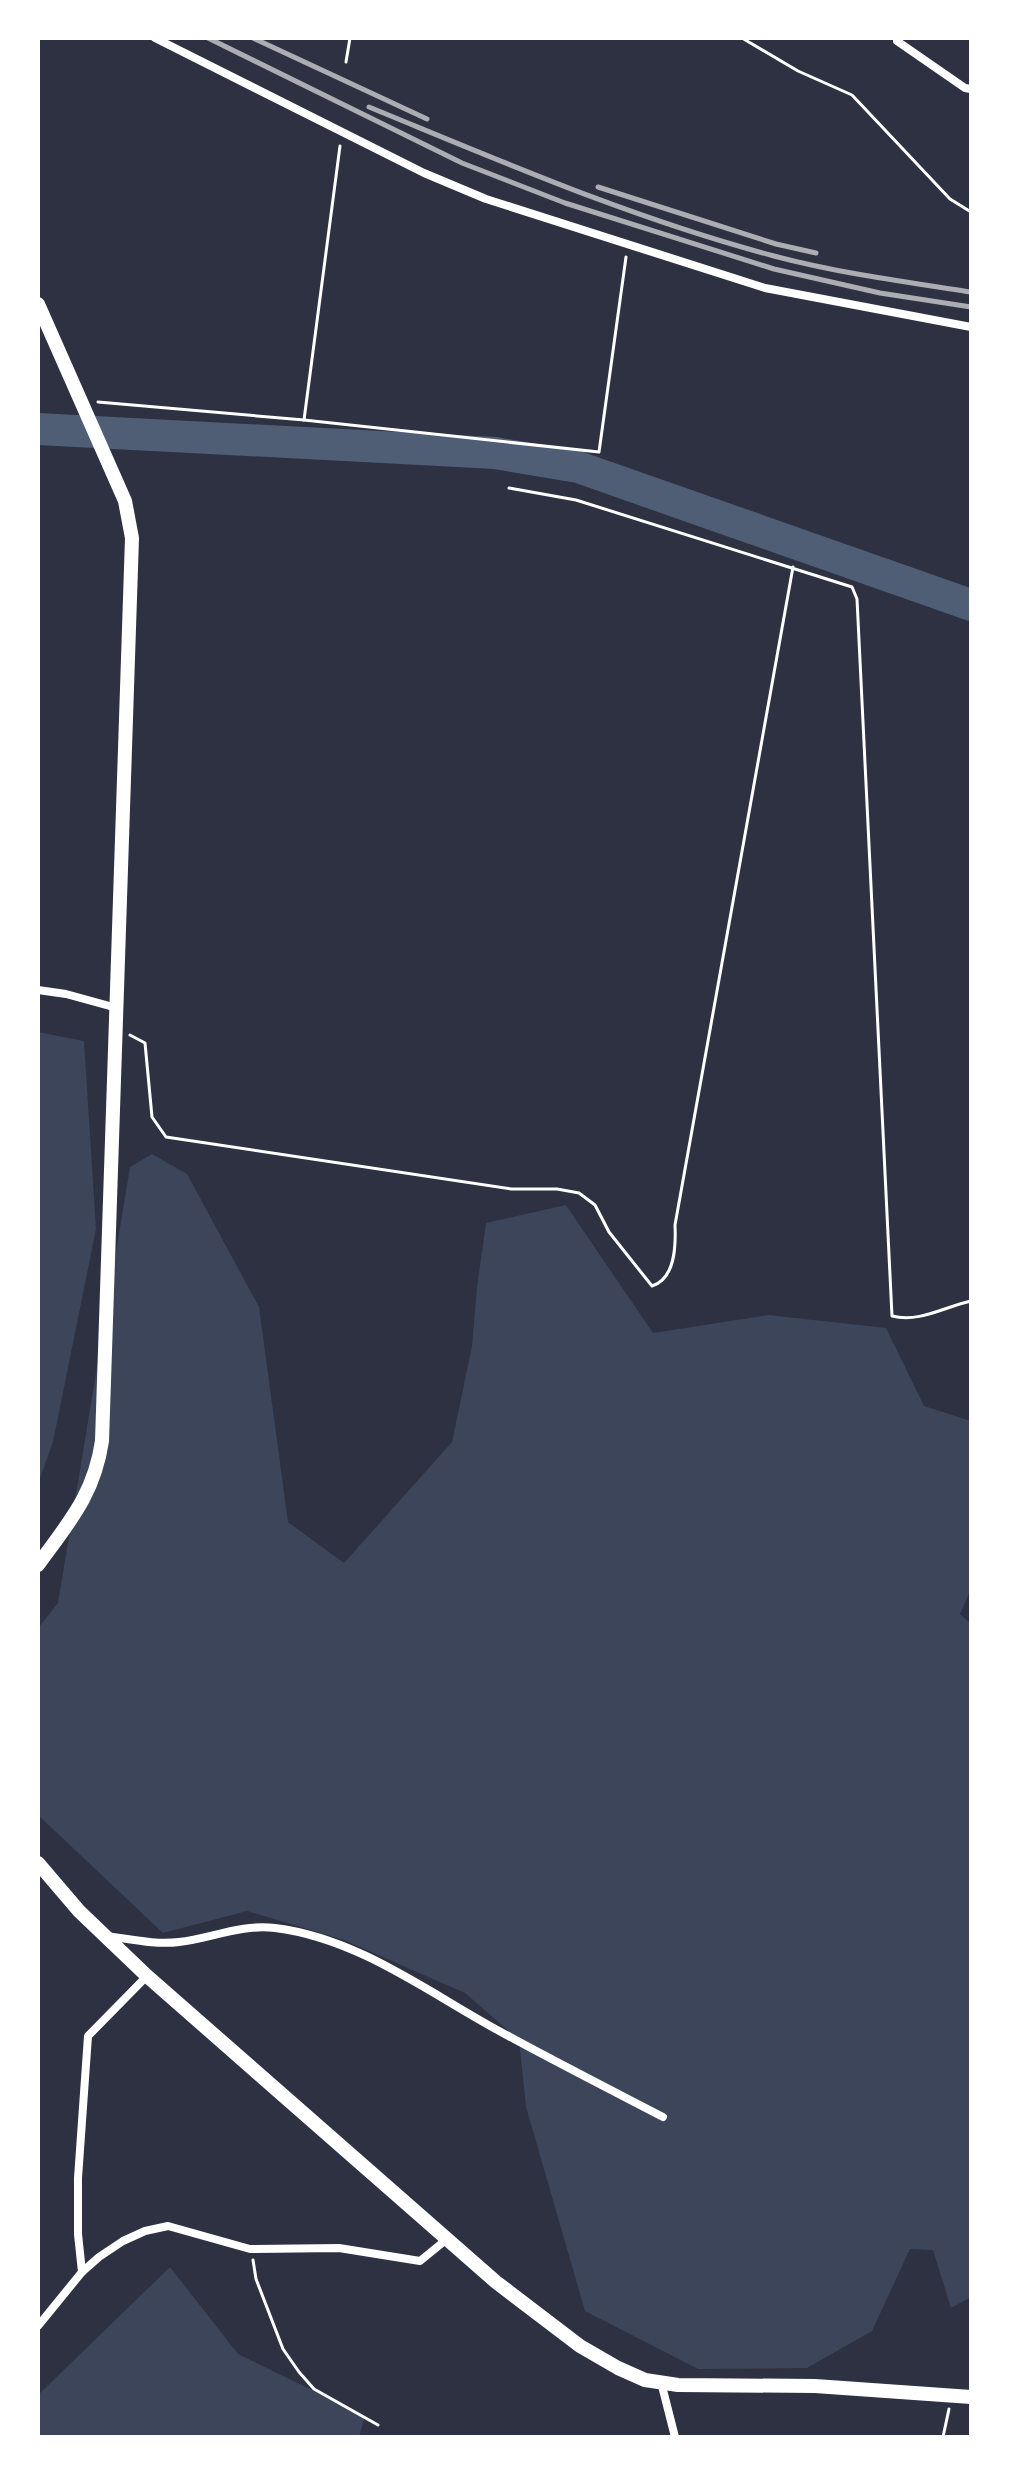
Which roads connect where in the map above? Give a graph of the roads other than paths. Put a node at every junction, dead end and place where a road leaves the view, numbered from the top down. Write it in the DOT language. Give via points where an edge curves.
graph roads {
  1 [pos="155,38"];
  2 [pos="898,38"];
  3 [pos="971,89"];
  4 [pos="38,304"];
  5 [pos="971,327"];
  6 [pos="38,990"];
  7 [pos="117,1008"];
  8 [pos="38,1565"];
  9 [pos="38,1863"];
  10 [pos="105,1936"];
  11 [pos="147,1976"];
  12 [pos="663,2117"];
  13 [pos="447,2239"];
  14 [pos="82,2272"];
  15 [pos="38,2326"];
  16 [pos="661,2382"];
  17 [pos="971,2397"];
  18 [pos="675,2437"];
  1 -- 5 [label="street" via="486,199 765,288"];
  2 -- 3 [label="street"];
  4 -- 7 [label="street" via="125,501 132,538"];
  6 -- 7 [label="street"];
  7 -- 8 [label="street" via="102,1441 88,1495"];
  9 -- 10 [label="street"];
  10 -- 11 [label="street"];
  10 -- 12 [label="street" via="178,1942 242,1928 274,1928 316,1937 387,1966"];
  11 -- 13 [label="street"];
  11 -- 14 [label="street" via="88,2036 78,2178"];
  13 -- 14 [label="street" via="420,2261 339,2248 250,2249 168,2226 123,2241"];
  13 -- 16 [label="street" via="580,2346 618,2368"];
  14 -- 15 [label="street"];
  16 -- 17 [label="street"];
  16 -- 18 [label="street"];
}
